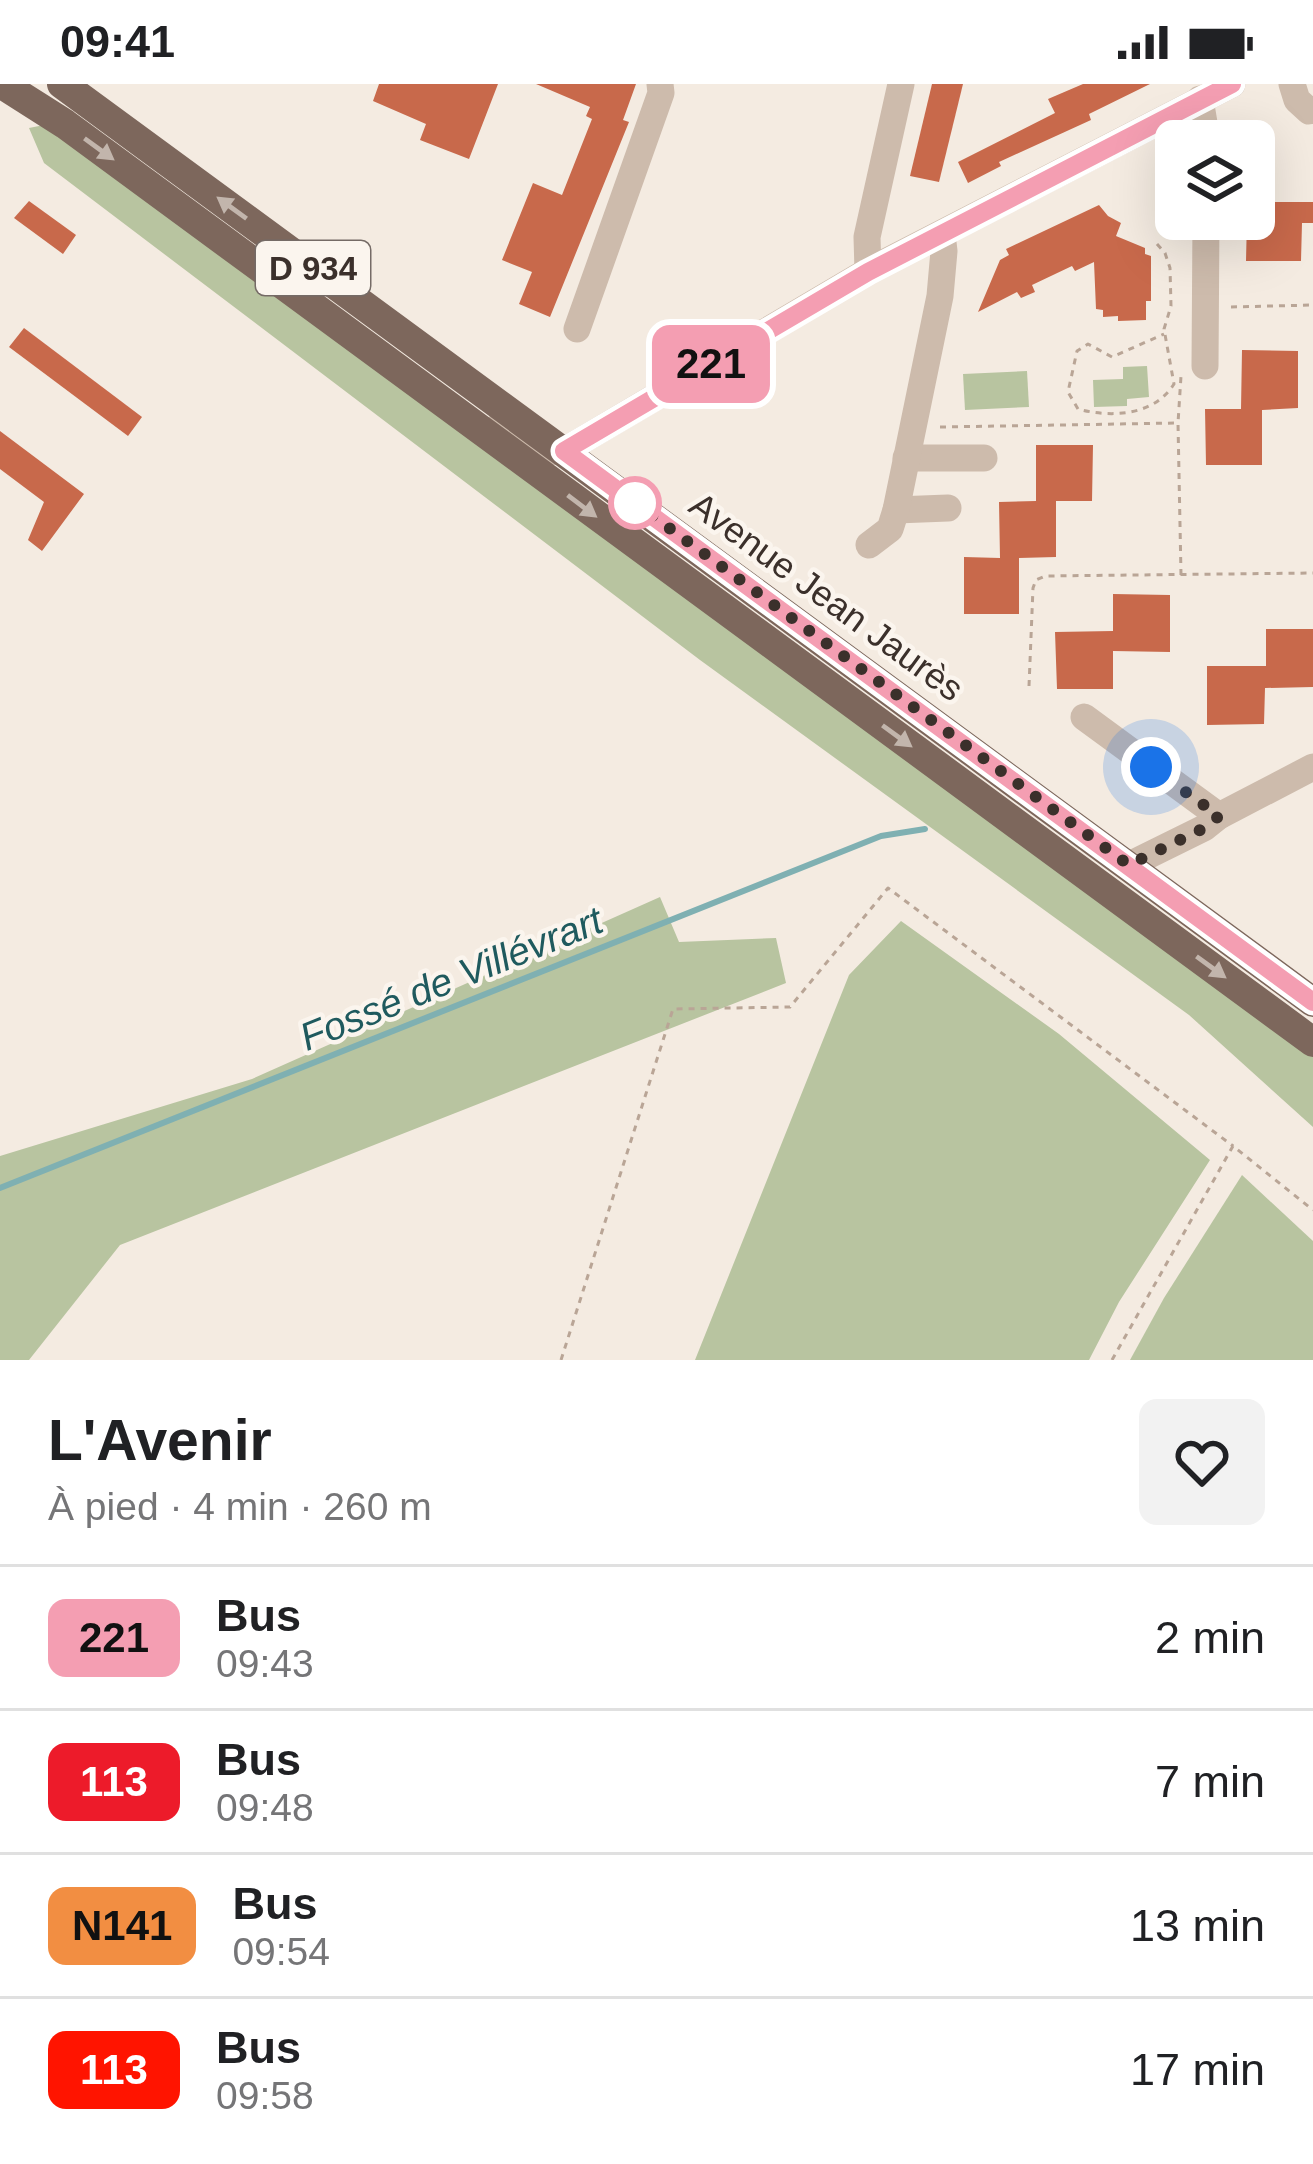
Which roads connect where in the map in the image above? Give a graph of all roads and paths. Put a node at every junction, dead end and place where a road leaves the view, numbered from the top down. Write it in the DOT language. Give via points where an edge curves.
graph roads {
  1 [pos="2,84"];
  2 [pos="62,84"];
  3 [pos="661,84"];
  4 [pos="902,84"];
  5 [pos="1232,84"];
  6 [pos="1292,84"];
  7 [pos="1201,99"];
  8 [pos="1313,110"];
  9 [pos="1204,120"];
  10 [pos="942,234"];
  11 [pos="1206,240"];
  12 [pos="1156,244"];
  13 [pos="868,272"];
  14 [pos="1313,305"];
  15 [pos="1205,308"];
  16 [pos="328,319"];
  17 [pos="577,329"];
  18 [pos="1164,334"];
  19 [pos="1193,371"];
  20 [pos="1172,376"];
  21 [pos="1178,423"];
  22 [pos="913,427"];
  23 [pos="564,451"];
  24 [pos="906,458"];
  25 [pos="984,458"];
  26 [pos="948,508"];
  27 [pos="896,510"];
  28 [pos="869,545"];
  29 [pos="1313,573"];
  30 [pos="1181,575"];
  31 [pos="1029,686"];
  32 [pos="1084,718"];
  33 [pos="1313,767"];
  34 [pos="1219,816"];
  35 [pos="1129,865"];
  36 [pos="1313,1001"];
  37 [pos="1313,1042"];
  38 [pos="1233,1146"];
  39 [pos="1313,1210"];
  40 [pos="561,1360"];
  41 [pos="1112,1360"];
  1 -- 16 [label="main road, Avenue Jean Jaurès / D 934, one-way"];
  23 -- 2 [label="main road, Avenue Jean Jaurès / D 934, one-way"];
  3 -- 17 [label="street"];
  4 -- 13 [label="street" via="867,237"];
  5 -- 7 [label="street"];
  6 -- 8 [label="street" via="1301,106"];
  7 -- 9 [label="street"];
  7 -- 10 [label="street"];
  10 -- 13 [label="street"];
  10 -- 22 [label="street" via="940,296"];
  11 -- 15 [label="street"];
  12 -- 18 [label="path" via="1170,268"];
  13 -- 23 [label="street"];
  14 -- 15 [label="path"];
  15 -- 19 [label="street"];
  16 -- 23 [label="street" via="404,358 537,452"];
  16 -- 37 [label="main road, Avenue Jean Jaurès / D 934, one-way"];
  18 -- 20 [label="path"];
  18 -- 20 [label="path" via="1112,357 1088,344 1077,351 1068,392 1078,409 1131,411 1156,404"];
  19 -- 20 [label="path"];
  19 -- 21 [label="path"];
  21 -- 22 [label="path"];
  21 -- 30 [label="path"];
  22 -- 24 [label="street"];
  23 -- 35 [label="main road, Avenue Jean Jaurès / D 934"];
  24 -- 25 [label="street"];
  24 -- 27 [label="street"];
  26 -- 27 [label="street"];
  27 -- 28 [label="street" via="890,529"];
  29 -- 30 [label="path"];
  30 -- 31 [label="path" via="1036,580"];
  32 -- 34 [label="street"];
  33 -- 34 [label="street"];
  34 -- 35 [label="street"];
  35 -- 36 [label="main road, Avenue Jean Jaurès / D 934"];
  38 -- 39 [label="path"];
  38 -- 40 [label="path" via="888,888 790,1007 673,1009"];
  38 -- 41 [label="path"];
}
